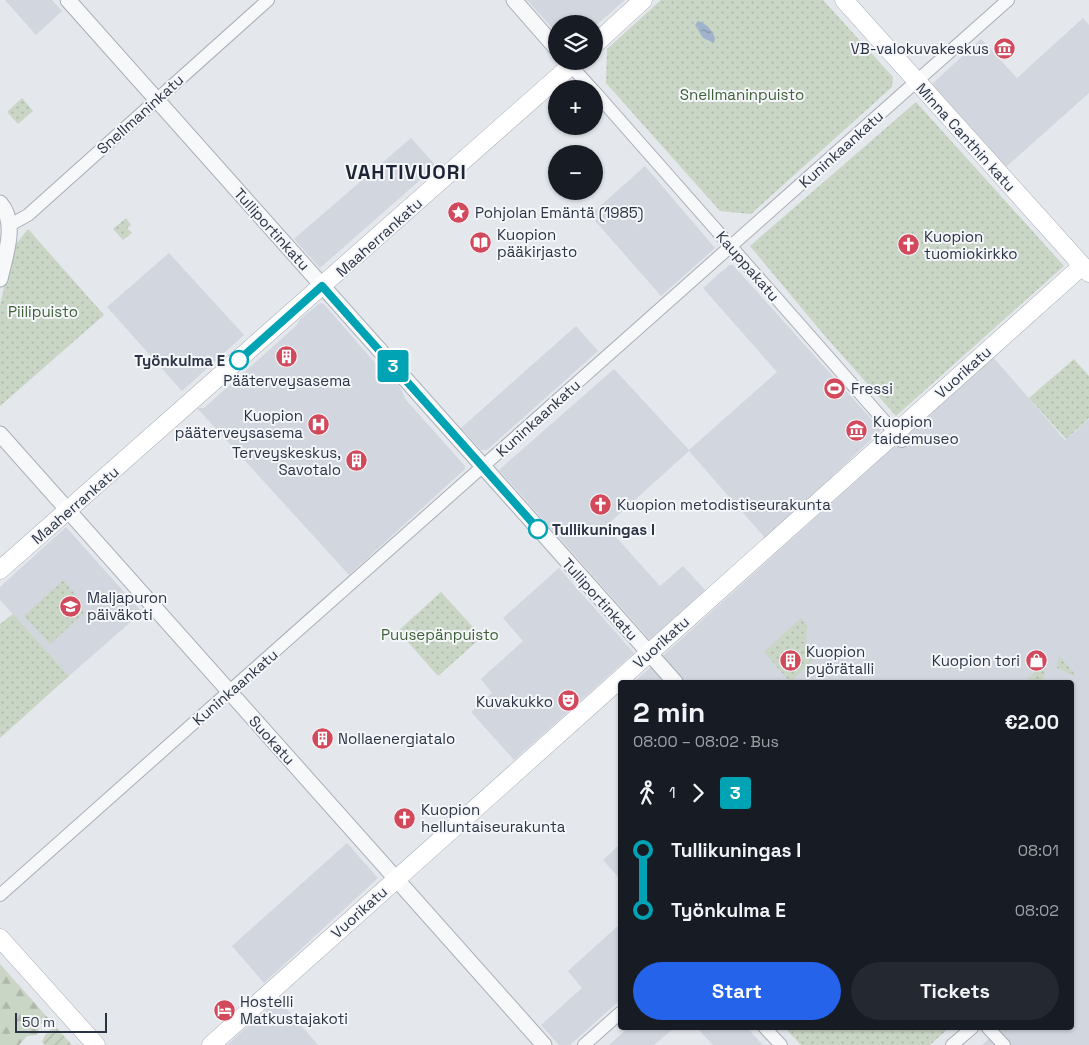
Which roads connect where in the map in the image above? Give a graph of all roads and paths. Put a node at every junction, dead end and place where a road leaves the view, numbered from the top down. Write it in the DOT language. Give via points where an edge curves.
graph roads {
  1 [pos="68,0"];
  2 [pos="268,0"];
  3 [pos="514,0"];
  4 [pos="643,0"];
  5 [pos="844,0"];
  6 [pos="1008,0"];
  7 [pos="603,37"];
  8 [pos="548,39"];
  9 [pos="564,70"];
  10 [pos="577,70"];
  11 [pos="585,80"];
  12 [pos="916,81"];
  13 [pos="156,99"];
  14 [pos="603,101"];
  15 [pos="0,203"];
  16 [pos="10,225"];
  17 [pos="730,246"];
  18 [pos="1087,266"];
  19 [pos="0,279"];
  20 [pos="322,286"];
  21 [pos="0,434"];
  22 [pos="898,437"];
  23 [pos="482,466"];
  24 [pos="68,511"];
  25 [pos="0,570"];
  26 [pos="648,654"];
  27 [pos="619,680"];
  28 [pos="673,680"];
  29 [pos="618,681"];
  30 [pos="229,691"];
  31 [pos="396,879"];
  32 [pos="0,895"];
  33 [pos="0,938"];
  34 [pos="618,1015"];
  35 [pos="767,1030"];
  36 [pos="970,1030"];
  37 [pos="990,1030"];
  38 [pos="96,1045"];
  39 [pos="211,1045"];
  40 [pos="544,1045"];
  41 [pos="584,1045"];
  42 [pos="781,1045"];
  43 [pos="952,1045"];
  44 [pos="1004,1045"];
  1 -- 13 [label="street, Tulliportinkatu"];
  2 -- 13 [label="street, Snellmaninkatu"];
  3 -- 8 [label="street"];
  4 -- 7 [label="main road"];
  5 -- 12 [label="main road, Minna Canthin katu"];
  6 -- 12 [label="street, Kuninkaankatu"];
  9 -- 20 [label="main road, Maaherrankatu"];
  10 -- 11 [label="street, Kauppakatu"];
  12 -- 17 [label="street, Kuninkaankatu"];
  12 -- 18 [label="main road, Minna Canthin katu"];
  13 -- 16 [label="street, Snellmaninkatu" via="28,215"];
  13 -- 20 [label="street, Tulliportinkatu"];
  14 -- 17 [label="street, Kauppakatu"];
  15 -- 16 [label="street"];
  16 -- 19 [label="street"];
  17 -- 22 [label="street, Kauppakatu"];
  17 -- 23 [label="street, Kuninkaankatu"];
  18 -- 22 [label="main road, Vuorikatu"];
  20 -- 23 [label="street, Tulliportinkatu"];
  20 -- 24 [label="main road, Maaherrankatu"];
  21 -- 24 [label="street, Suokatu"];
  22 -- 26 [label="main road, Vuorikatu"];
  23 -- 26 [label="street, Tulliportinkatu"];
  23 -- 30 [label="street, Kuninkaankatu"];
  24 -- 25 [label="main road, Maaherrankatu"];
  24 -- 30 [label="street, Suokatu"];
  26 -- 27 [label="main road, Vuorikatu"];
  26 -- 28 [label="street, Tulliportinkatu"];
  29 -- 31 [label="main road, Vuorikatu"];
  30 -- 31 [label="street, Suokatu"];
  30 -- 32 [label="street, Kuninkaankatu"];
  31 -- 39 [label="main road, Vuorikatu"];
  31 -- 40 [label="street, Suokatu"];
  33 -- 38 [label="main road"];
  34 -- 41 [label="street"];
  35 -- 42 [label="street"];
  36 -- 43 [label="street"];
  37 -- 44 [label="street"];
}
